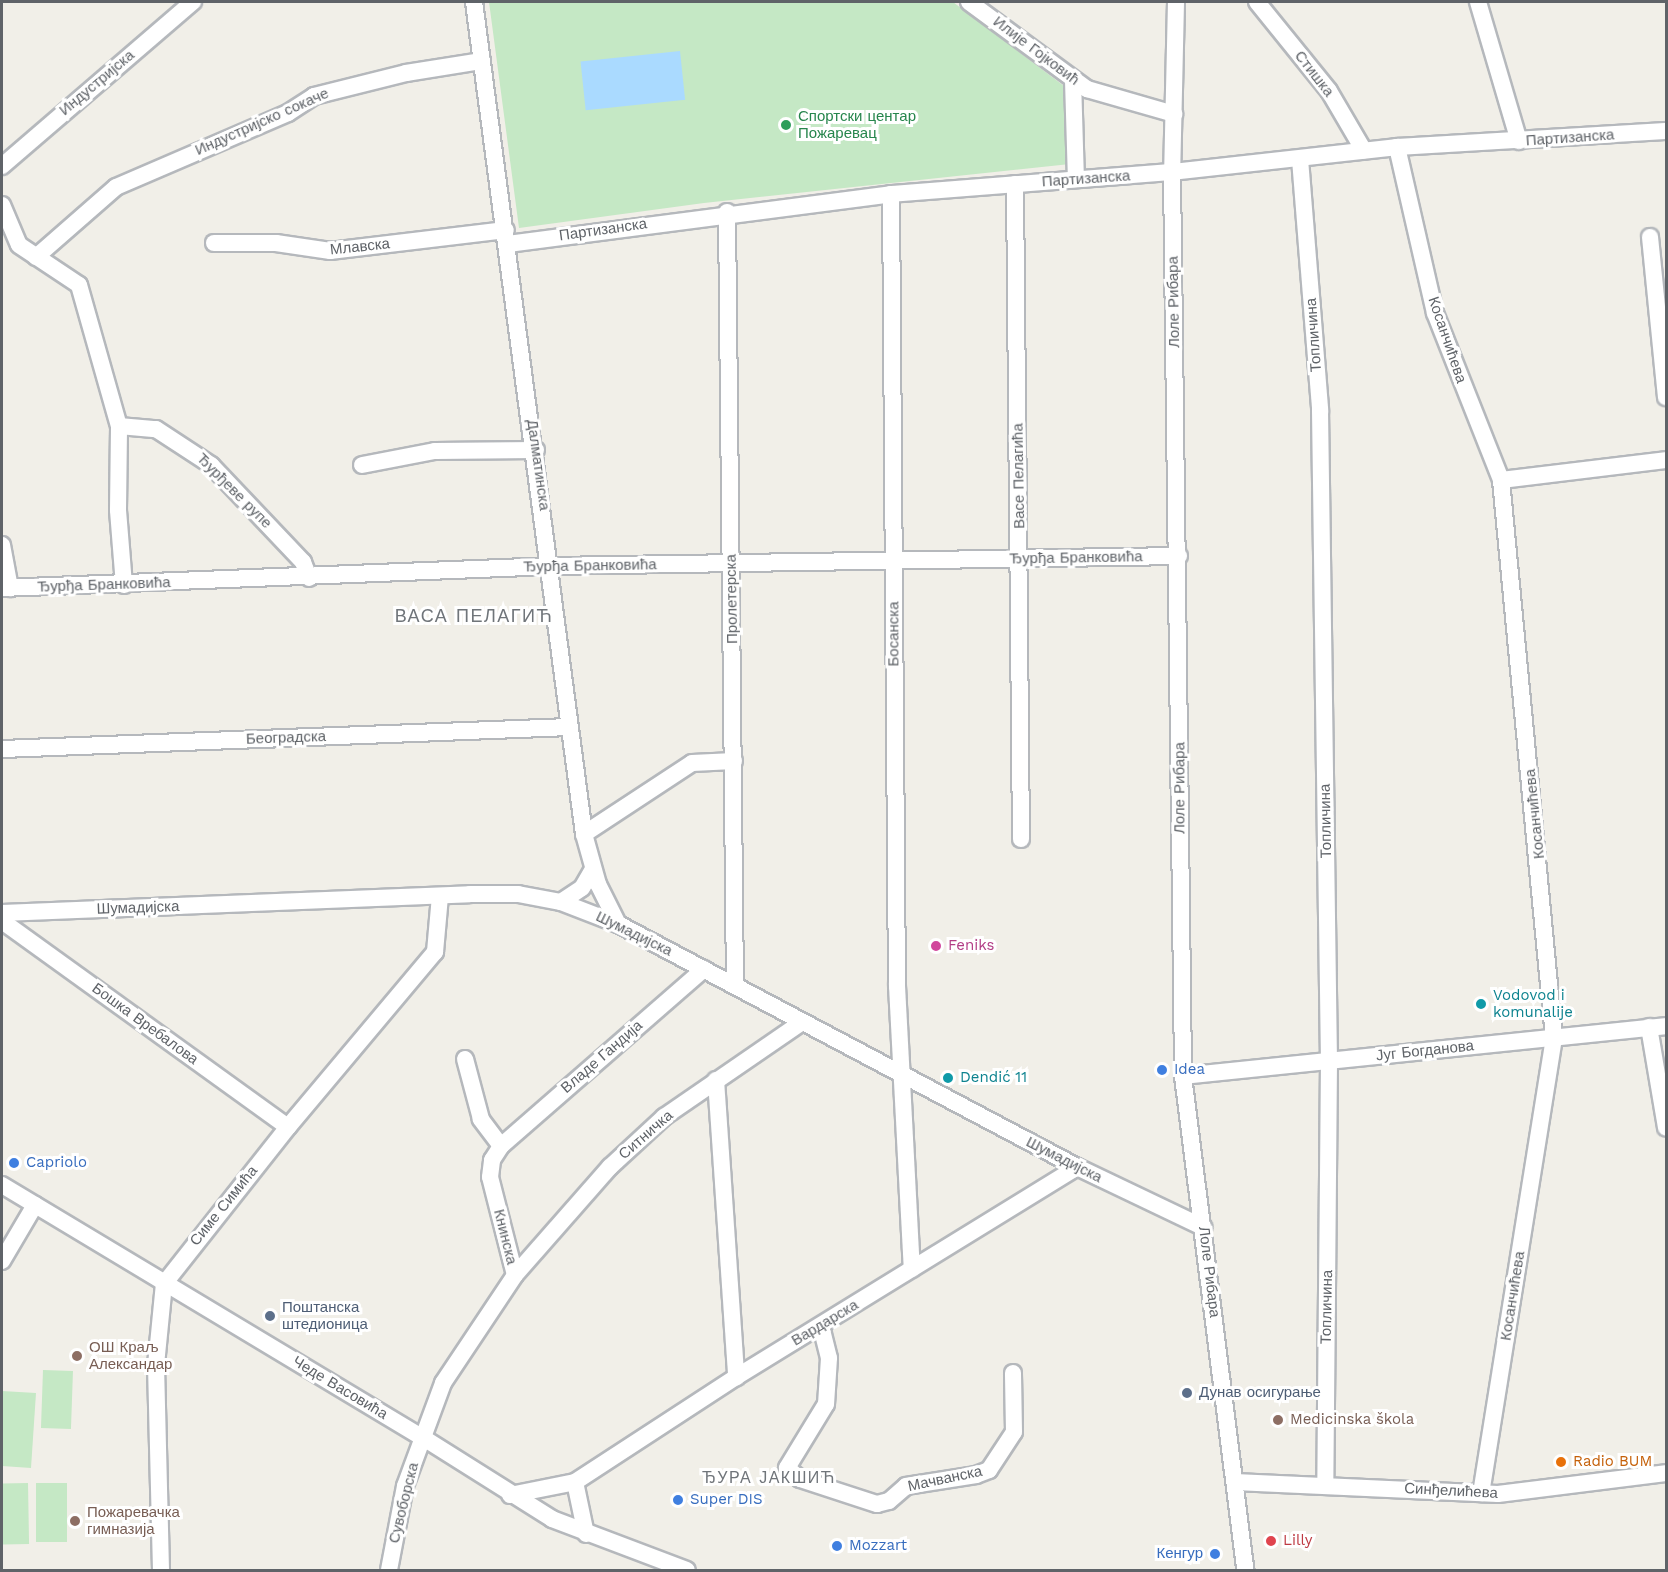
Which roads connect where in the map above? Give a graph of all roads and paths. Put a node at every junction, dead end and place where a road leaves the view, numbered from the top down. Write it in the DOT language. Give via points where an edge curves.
graph roads {
  1 [pos="193,2"];
  2 [pos="474,2"];
  3 [pos="969,2"];
  4 [pos="1176,2"];
  5 [pos="1257,2"];
  6 [pos="1478,2"];
  7 [pos="482,61"];
  8 [pos="1073,80"];
  9 [pos="1174,114"];
  10 [pos="1666,131"];
  11 [pos="1519,141"];
  12 [pos="1397,147"];
  13 [pos="1364,151"];
  14 [pos="1300,159"];
  15 [pos="2,165"];
  16 [pos="1172,172"];
  17 [pos="1076,180"];
  18 [pos="1015,184"];
  19 [pos="891,194"];
  20 [pos="2,205"];
  21 [pos="727,212"];
  22 [pos="507,237"];
  23 [pos="1650,237"];
  24 [pos="214,243"];
  25 [pos="36,257"];
  26 [pos="1666,397"];
  27 [pos="119,426"];
  28 [pos="536,450"];
  29 [pos="1666,460"];
  30 [pos="362,465"];
  31 [pos="1501,480"];
  32 [pos="2,545"];
  33 [pos="1179,556"];
  34 [pos="894,560"];
  35 [pos="1020,560"];
  36 [pos="732,563"];
  37 [pos="551,566"];
  38 [pos="309,578"];
  39 [pos="124,585"];
  40 [pos="6,588"];
  41 [pos="570,727"];
  42 [pos="2,749"];
  43 [pos="734,760"];
  44 [pos="584,834"];
  45 [pos="1021,839"];
  46 [pos="593,869"];
  47 [pos="440,896"];
  48 [pos="561,902"];
  49 [pos="2,913"];
  50 [pos="2,921"];
  51 [pos="618,924"];
  52 [pos="704,969"];
  53 [pos="735,985"];
  54 [pos="801,1023"];
  55 [pos="1666,1026"];
  56 [pos="1649,1027"];
  57 [pos="1554,1038"];
  58 [pos="465,1059"];
  59 [pos="1329,1061"];
  60 [pos="899,1074"];
  61 [pos="1183,1076"];
  62 [pos="716,1080"];
  63 [pos="288,1127"];
  64 [pos="1666,1128"];
  65 [pos="501,1146"];
  66 [pos="1077,1167"];
  67 [pos="2,1185"];
  68 [pos="35,1206"];
  69 [pos="1203,1227"];
  70 [pos="2,1261"];
  71 [pos="912,1269"];
  72 [pos="515,1275"];
  73 [pos="164,1284"];
  74 [pos="821,1326"];
  75 [pos="1013,1373"];
  76 [pos="736,1377"];
  77 [pos="422,1437"];
  78 [pos="1666,1473"];
  79 [pos="575,1482"];
  80 [pos="1235,1482"];
  81 [pos="1325,1484"];
  82 [pos="1481,1493"];
  83 [pos="510,1495"];
  84 [pos="586,1534"];
  85 [pos="161,1570"];
  86 [pos="389,1570"];
  87 [pos="687,1570"];
  88 [pos="1245,1570"];
  1 -- 15 [label="street, Индустријска"];
  2 -- 7 [label="street, Далматинска"];
  3 -- 8 [label="street, Илије Гојковић"];
  4 -- 9 [label="street, Лоле Рибара"];
  5 -- 13 [label="street, Стишка" via="1329,91"];
  6 -- 11 [label="street"];
  7 -- 22 [label="street, Далматинска"];
  7 -- 25 [label="street, Индустријско сокаче" via="364,81 314,96 288,113 116,187"];
  8 -- 9 [label="street, Илије Гојковић" via="1101,96"];
  8 -- 17 [label="street"];
  9 -- 16 [label="street, Лоле Рибара"];
  10 -- 11 [label="street, Партизанска"];
  11 -- 12 [label="street, Партизанска"];
  12 -- 13 [label="street, Партизанска"];
  12 -- 31 [label="street, Косанчићева" via="1435,313"];
  13 -- 14 [label="street, Партизанска"];
  14 -- 16 [label="street, Партизанска"];
  14 -- 59 [label="street, Топличина" via="1320,410"];
  16 -- 17 [label="street, Партизанска"];
  16 -- 33 [label="street, Лоле Рибара"];
  17 -- 18 [label="street, Партизанска"];
  18 -- 19 [label="street, Партизанска"];
  18 -- 35 [label="street, Васе Пелагића"];
  19 -- 21 [label="street, Партизанска"];
  19 -- 34 [label="street, Босанска"];
  20 -- 25 [label="street" via="19,245"];
  21 -- 22 [label="street, Партизанска"];
  21 -- 36 [label="street, Пролетерска"];
  22 -- 24 [label="street, Млавска" via="330,251 276,243"];
  22 -- 28 [label="street, Далматинска"];
  23 -- 26 [label="street"];
  25 -- 27 [label="street" via="79,285"];
  27 -- 38 [label="street, Ђурђеве рупе" via="156,429 211,465 303,562"];
  27 -- 39 [label="street" via="118,510"];
  28 -- 30 [label="street" via="426,452"];
  28 -- 37 [label="street, Далматинска"];
  29 -- 31 [label="street"];
  31 -- 57 [label="street, Косанчићева"];
  32 -- 40 [label="street"];
  33 -- 35 [label="street, Ђурђа Бранковића"];
  33 -- 61 [label="street, Лоле Рибара"];
  34 -- 35 [label="street, Ђурђа Бранковића"];
  34 -- 36 [label="street, Ђурђа Бранковића"];
  34 -- 60 [label="street, Босанска"];
  35 -- 45 [label="street, Васе Пелагића"];
  36 -- 37 [label="street, Ђурђа Бранковића"];
  36 -- 43 [label="street, Пролетерска"];
  37 -- 38 [label="street, Ђурђа Бранковића"];
  37 -- 41 [label="street, Далматинска"];
  38 -- 39 [label="street, Ђурђа Бранковића"];
  39 -- 40 [label="street, Ђурђа Бранковића"];
  41 -- 42 [label="street, Београдска"];
  41 -- 44 [label="street, Далматинска"];
  43 -- 44 [label="street" via="692,762"];
  43 -- 53 [label="street, Пролетерска"];
  44 -- 46 [label="street, Далматинска"];
  46 -- 48 [label="street" via="582,888"];
  46 -- 51 [label="street, Далматинска"];
  47 -- 48 [label="street, Шумадијска" via="518,894"];
  47 -- 49 [label="street, Шумадијска"];
  47 -- 63 [label="street, Симе Симића" via="435,952"];
  48 -- 51 [label="street, Шумадијска"];
  50 -- 63 [label="street, Бошка Вребалова"];
  51 -- 52 [label="street, Шумадијска"];
  52 -- 53 [label="street, Шумадијска"];
  52 -- 65 [label="street, Владе Гандија"];
  53 -- 54 [label="street, Шумадијска"];
  54 -- 60 [label="street, Шумадијска"];
  54 -- 62 [label="street, Ситничка"];
  55 -- 56 [label="street, Југ Богданова"];
  56 -- 57 [label="street, Југ Богданова"];
  56 -- 64 [label="street"];
  57 -- 59 [label="street, Југ Богданова"];
  57 -- 82 [label="street, Косанчићева"];
  58 -- 65 [label="street" via="481,1119"];
  59 -- 61 [label="street, Југ Богданова"];
  59 -- 81 [label="street, Топличина"];
  60 -- 66 [label="street, Шумадијска"];
  60 -- 71 [label="street, Босанска"];
  61 -- 69 [label="street, Лоле Рибара"];
  62 -- 72 [label="street, Ситничка" via="664,1117 610,1167"];
  62 -- 76 [label="street"];
  63 -- 73 [label="street, Симе Симића"];
  65 -- 72 [label="street, Книнска" via="492,1160 490,1177"];
  66 -- 69 [label="street, Шумадијска"];
  66 -- 71 [label="street, Вардарска"];
  67 -- 68 [label="street, Чеде Васовића"];
  68 -- 70 [label="street"];
  68 -- 73 [label="street, Чеде Васовића"];
  69 -- 80 [label="street, Лоле Рибара"];
  71 -- 74 [label="street, Вардарска"];
  72 -- 77 [label="street, Книнска" via="443,1383"];
  73 -- 77 [label="street, Чеде Васовића"];
  73 -- 85 [label="street, Симе Симића" via="156,1365"];
  74 -- 75 [label="street, Мачванска" via="829,1351 826,1404 787,1468 800,1479 877,1504 889,1501 906,1486 975,1476 989,1470 1014,1432"];
  74 -- 76 [label="street, Вардарска"];
  76 -- 79 [label="street, Вардарска"];
  77 -- 83 [label="street, Чеде Васовића"];
  77 -- 86 [label="street, Сувоборска" via="405,1486"];
  78 -- 82 [label="street, Синђелићева" via="1536,1491"];
  79 -- 83 [label="street, Вардарска"];
  79 -- 84 [label="street"];
  80 -- 81 [label="street, Синђелићева"];
  80 -- 88 [label="street, Лоле Рибара"];
  81 -- 82 [label="street, Синђелићева"];
  83 -- 84 [label="street, Чеде Васовића"];
  84 -- 87 [label="street, Чеде Васовића"];
}
